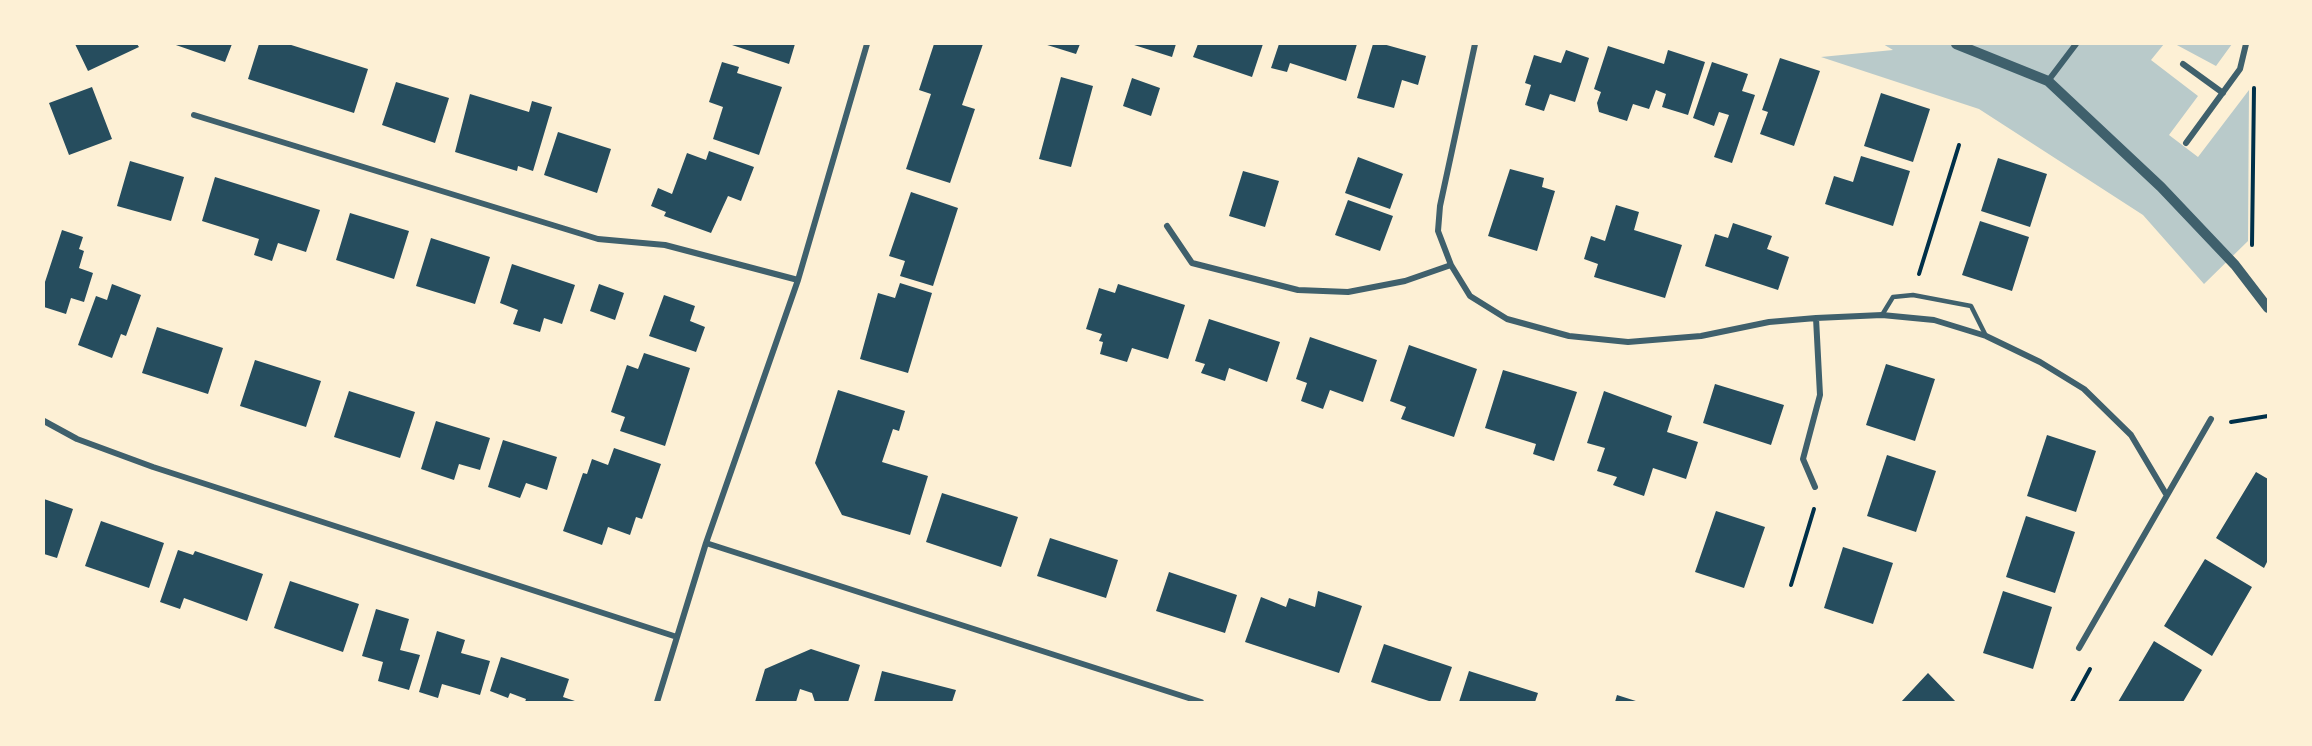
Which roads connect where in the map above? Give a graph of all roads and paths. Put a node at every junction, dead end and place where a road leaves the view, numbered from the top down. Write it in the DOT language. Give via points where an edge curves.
graph roads {
  1 [pos="867,44"];
  2 [pos="1475,44"];
  3 [pos="1956,44"];
  4 [pos="2076,44"];
  5 [pos="2246,44"];
  6 [pos="2183,64"];
  7 [pos="2240,69"];
  8 [pos="2048,81"];
  9 [pos="2223,93"];
  10 [pos="194,115"];
  11 [pos="2186,143"];
  12 [pos="1959,145"];
  13 [pos="1167,226"];
  14 [pos="1451,265"];
  15 [pos="2235,265"];
  16 [pos="798,280"];
  17 [pos="1913,295"];
  18 [pos="2268,308"];
  19 [pos="1882,315"];
  20 [pos="1816,318"];
  21 [pos="1986,336"];
  22 [pos="2268,416"];
  23 [pos="2211,419"];
  24 [pos="44,421"];
  25 [pos="1815,487"];
  26 [pos="2166,494"];
  27 [pos="706,543"];
  28 [pos="1791,585"];
  29 [pos="677,637"];
  30 [pos="2079,648"];
  31 [pos="657,702"];
  32 [pos="1201,702"];
  1 -- 16 [label="street"];
  2 -- 14 [label="street" via="1440,206 1438,231"];
  3 -- 8 [label="street"];
  4 -- 8 [label="street"];
  5 -- 7 [label="street"];
  6 -- 9 [label="street"];
  7 -- 9 [label="street"];
  7 -- 15 [label="path" via="2255,89 2252,249"];
  8 -- 15 [label="street" via="2161,187"];
  9 -- 11 [label="street"];
  10 -- 16 [label="street" via="598,239 665,245"];
  12 -- 17 [label="path"];
  13 -- 14 [label="street" via="1192,264 1298,290 1348,292 1406,281"];
  14 -- 20 [label="street" via="1470,296 1508,319 1569,336 1628,342 1701,336 1769,322"];
  15 -- 18 [label="street"];
  16 -- 27 [label="street"];
  17 -- 19 [label="lane" via="1893,297"];
  17 -- 21 [label="lane" via="1971,306"];
  19 -- 20 [label="street"];
  19 -- 21 [label="street" via="1934,320"];
  20 -- 25 [label="street" via="1820,395 1803,459"];
  21 -- 26 [label="street" via="2084,389 2131,435"];
  22 -- 23 [label="path" via="2229,423"];
  23 -- 26 [label="street"];
  24 -- 29 [label="street" via="77,439 153,467"];
  25 -- 28 [label="path" via="1814,516"];
  26 -- 30 [label="street"];
  27 -- 29 [label="street"];
  27 -- 32 [label="street"];
  29 -- 31 [label="street"];
}
